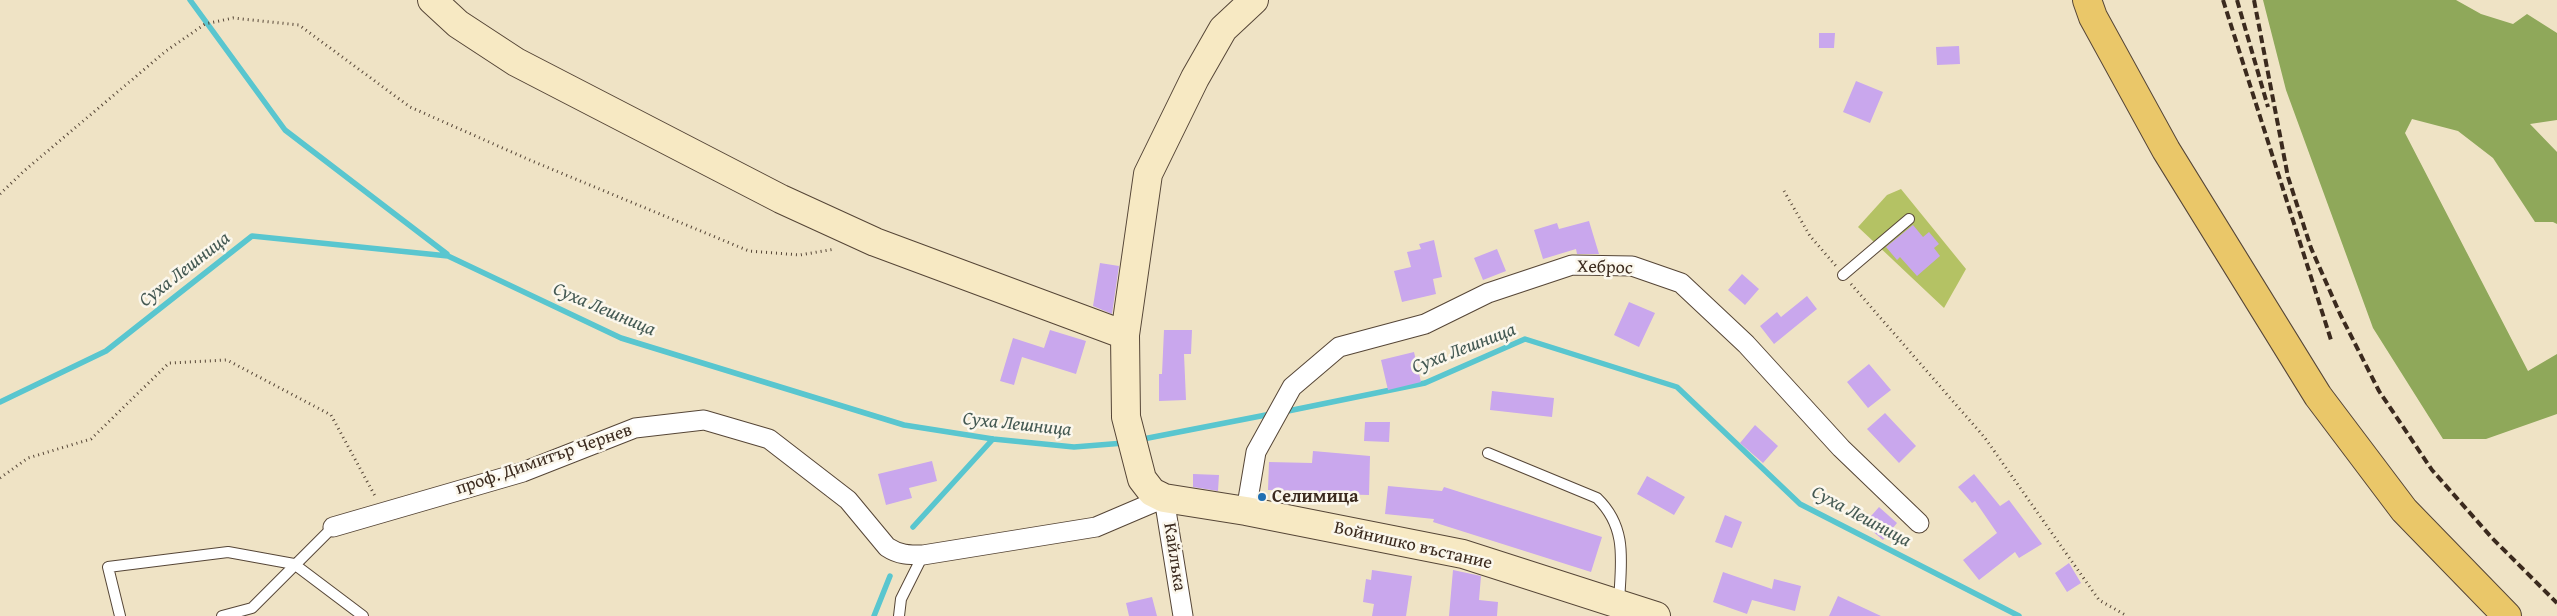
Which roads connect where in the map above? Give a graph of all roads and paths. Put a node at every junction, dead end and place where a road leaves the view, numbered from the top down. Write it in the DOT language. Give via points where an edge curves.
graph roads {
  1 [pos="432,0"];
  2 [pos="1254,0"];
  3 [pos="2087,0"];
  4 [pos="1784,191"];
  5 [pos="0,194"];
  6 [pos="1909,219"];
  7 [pos="838,249"];
  8 [pos="1843,275"];
  9 [pos="1125,335"];
  10 [pos="1488,453"];
  11 [pos="0,478"];
  12 [pos="1164,498"];
  13 [pos="1246,511"];
  14 [pos="384,512"];
  15 [pos="1919,523"];
  16 [pos="333,527"];
  17 [pos="923,555"];
  18 [pos="294,564"];
  19 [pos="1619,604"];
  20 [pos="120,616"];
  21 [pos="222,616"];
  22 [pos="363,616"];
  23 [pos="899,616"];
  24 [pos="1183,616"];
  25 [pos="1656,616"];
  26 [pos="2127,616"];
  27 [pos="2507,616"];
  1 -- 9 [label="street" via="458,24 516,62 780,199 875,242"];
  2 -- 9 [label="street, Войнишко въстание" via="1223,29 1148,174"];
  3 -- 27 [label="highway" via="2093,17 2166,150 2318,396 2404,510"];
  4 -- 8 [label="path" via="1810,236"];
  5 -- 7 [label="path" via="166,52 205,24 233,18 299,25 410,107 532,162 749,251 800,255"];
  6 -- 8 [label="lane"];
  8 -- 26 [label="path" via="1985,438 2099,600"];
  9 -- 12 [label="street, Войнишко въстание" via="1131,442 1142,479 1152,492"];
  10 -- 19 [label="lane" via="1597,498 1609,510 1622,540"];
  11 -- 14 [label="path" via="28,458 91,439 169,363 227,360 331,415"];
  12 -- 13 [label="street, Войнишко въстание"];
  12 -- 17 [label="street" via="1096,527"];
  12 -- 24 [label="street, Кайлъка"];
  13 -- 15 [label="street, Хеброс" via="1256,452 1292,386 1339,347 1425,324 1488,293 1572,265 1632,266 1681,283 1746,344 1840,448"];
  13 -- 19 [label="street, Войнишко въстание" via="1463,554"];
  14 -- 16 [label="street, проф. Димитър Чернев"];
  14 -- 17 [label="street, проф. Димитър Чернев" via="523,472 634,428 704,420 769,439 848,500 887,547 905,555"];
  16 -- 18 [label="lane"];
  17 -- 23 [label="lane" via="901,599"];
  18 -- 20 [label="lane" via="228,552 108,567"];
  18 -- 21 [label="lane" via="252,608"];
  18 -- 22 [label="lane"];
  19 -- 25 [label="street, Войнишко въстание"];
}
